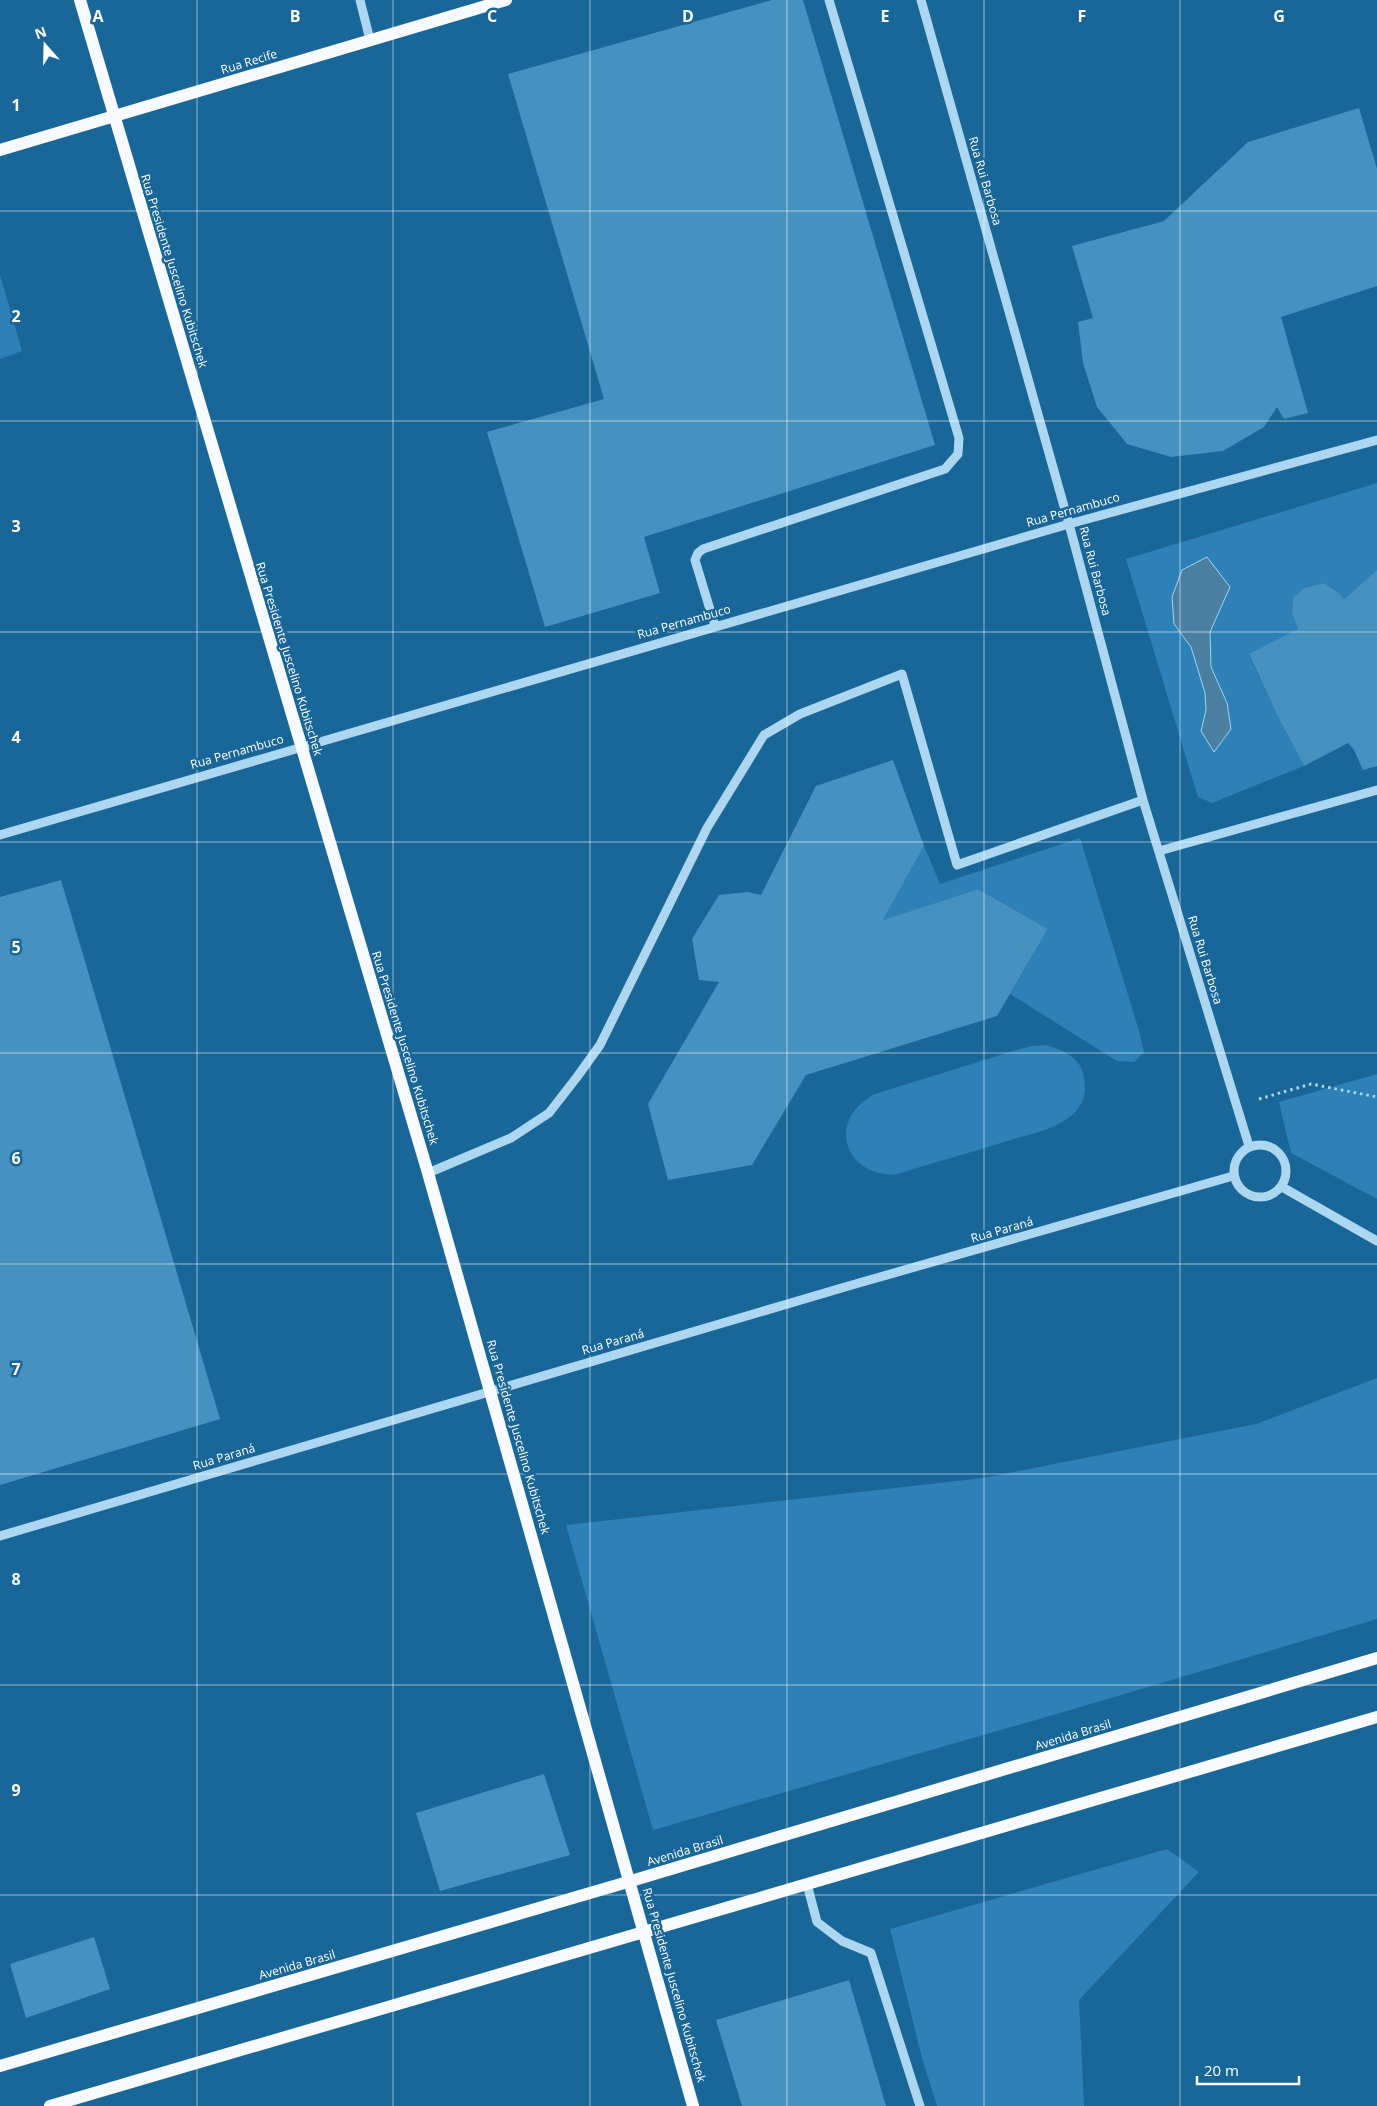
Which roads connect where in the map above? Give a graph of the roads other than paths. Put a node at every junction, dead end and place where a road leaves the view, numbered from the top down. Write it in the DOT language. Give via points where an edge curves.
graph roads {
  1 [pos="80,0"];
  2 [pos="360,0"];
  3 [pos="506,0"];
  4 [pos="829,0"];
  5 [pos="921,0"];
  6 [pos="370,40"];
  7 [pos="114,116"];
  8 [pos="0,150"];
  9 [pos="1377,440"];
  10 [pos="1069,524"];
  11 [pos="715,626"];
  12 [pos="301,746"];
  13 [pos="1377,790"];
  14 [pos="1143,800"];
  15 [pos="0,835"];
  16 [pos="1159,851"];
  17 [pos="1249,1146"];
  18 [pos="428,1173"];
  19 [pos="1233,1176"];
  20 [pos="1282,1187"];
  21 [pos="1377,1241"];
  22 [pos="490,1391"];
  23 [pos="0,1536"];
  24 [pos="1377,1658"];
  25 [pos="1377,1717"];
  26 [pos="631,1881"];
  27 [pos="807,1884"];
  28 [pos="644,1932"];
  29 [pos="0,2066"];
  30 [pos="50,2106"];
  31 [pos="694,2106"];
  32 [pos="920,2106"];
  1 -- 7 [label="main road, Rua Presidente Juscelino Kubitschek"];
  2 -- 6 [label="street"];
  3 -- 6 [label="main road, Rua Recife"];
  4 -- 11 [label="street" via="959,438 958,454 946,469 702,549 695,560"];
  5 -- 10 [label="street, Rua Rui Barbosa"];
  6 -- 7 [label="main road, Rua Recife"];
  7 -- 8 [label="main road, Rua Recife"];
  7 -- 12 [label="main road, Rua Presidente Juscelino Kubitschek"];
  9 -- 10 [label="street, Rua Pernambuco"];
  10 -- 11 [label="street, Rua Pernambuco"];
  10 -- 14 [label="street, Rua Rui Barbosa"];
  11 -- 12 [label="street, Rua Pernambuco"];
  12 -- 15 [label="street, Rua Pernambuco"];
  12 -- 18 [label="main road, Rua Presidente Juscelino Kubitschek"];
  13 -- 16 [label="street"];
  14 -- 16 [label="street, Rua Rui Barbosa"];
  14 -- 18 [label="street" via="957,865 902,674 800,714 764,735 707,828 600,1045 550,1113 511,1138"];
  16 -- 17 [label="street, Rua Rui Barbosa"];
  17 -- 19 [label="street" via="1236,1159"];
  17 -- 20 [label="street" via="1266,1145 1280,1154 1287,1170"];
  18 -- 22 [label="main road, Rua Presidente Juscelino Kubitschek"];
  19 -- 20 [label="street" via="1244,1194 1264,1198"];
  19 -- 22 [label="street, Rua Paraná"];
  20 -- 21 [label="street"];
  22 -- 23 [label="street, Rua Paraná"];
  22 -- 26 [label="main road, Rua Presidente Juscelino Kubitschek"];
  24 -- 26 [label="main road, Avenida Brasil"];
  25 -- 27 [label="main road"];
  26 -- 28 [label="main road, Rua Presidente Juscelino Kubitschek"];
  26 -- 29 [label="main road, Avenida Brasil"];
  27 -- 28 [label="main road"];
  27 -- 32 [label="street" via="817,1922 842,1941 871,1953"];
  28 -- 30 [label="main road"];
  28 -- 31 [label="main road, Rua Presidente Juscelino Kubitschek"];
}
